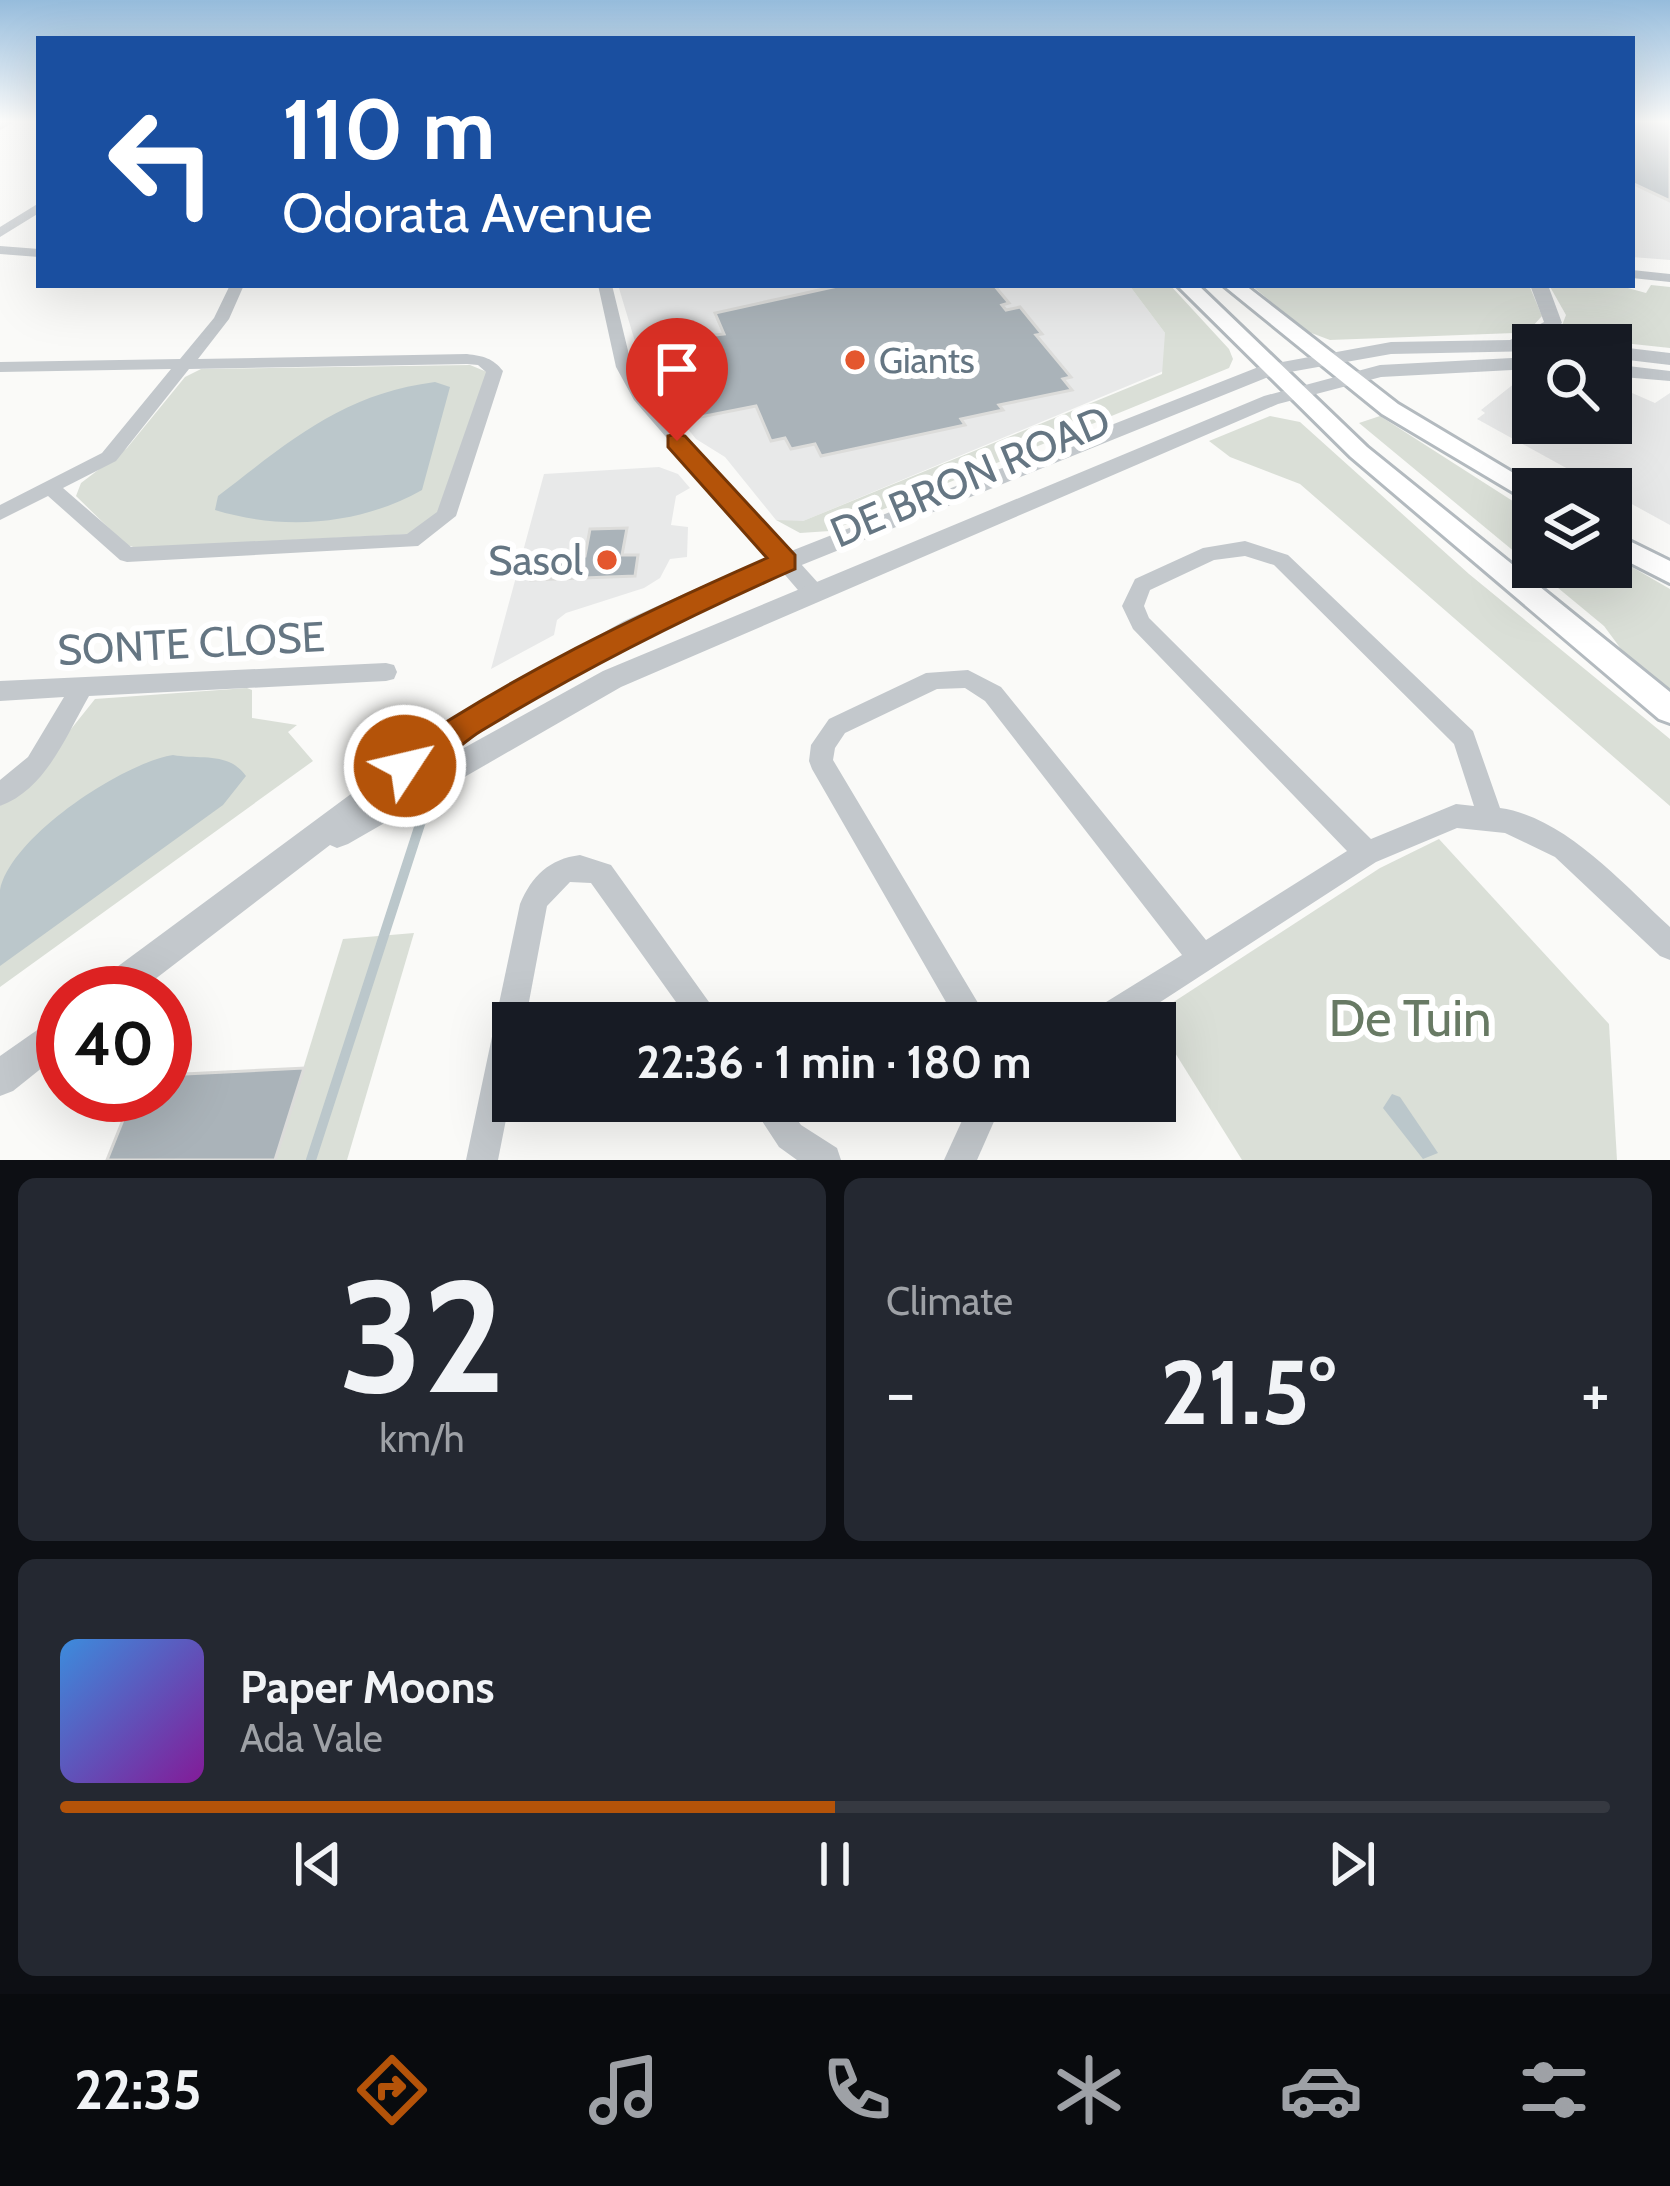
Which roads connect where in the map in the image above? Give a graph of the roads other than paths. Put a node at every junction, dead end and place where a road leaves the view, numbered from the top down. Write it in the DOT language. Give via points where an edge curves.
graph roads {
  1 [pos="36,209"];
  2 [pos="0,233"];
  3 [pos="0,250"];
  4 [pos="36,254"];
  5 [pos="1635,271"];
  6 [pos="1670,274"];
  7 [pos="236,288"];
  8 [pos="605,288"];
  9 [pos="1188,288"];
  10 [pos="1237,288"];
  11 [pos="1540,288"];
  12 [pos="1505,344"];
  13 [pos="1512,344"];
  14 [pos="1632,354"];
  15 [pos="1319,357"];
  16 [pos="1670,359"];
  17 [pos="188,361"];
  18 [pos="1512,364"];
  19 [pos="0,367"];
  20 [pos="1268,370"];
  21 [pos="1632,372"];
  22 [pos="1670,376"];
  23 [pos="1346,378"];
  24 [pos="1292,392"];
  25 [pos="1512,483"];
  26 [pos="52,489"];
  27 [pos="0,513"];
  28 [pos="1632,552"];
  29 [pos="785,562"];
  30 [pos="1670,573"];
  31 [pos="812,591"];
  32 [pos="386,672"];
  33 [pos="82,687"];
  34 [pos="0,691"];
  35 [pos="1670,710"];
  36 [pos="0,795"];
  37 [pos="1490,817"];
  38 [pos="1367,853"];
  39 [pos="242,891"];
  40 [pos="1670,946"];
  41 [pos="1202,958"];
  42 [pos="145,966"];
  43 [pos="514,1002"];
  44 [pos="695,1002"];
  45 [pos="963,1002"];
  46 [pos="1134,1002"];
  47 [pos="36,1050"];
  48 [pos="0,1078"];
  49 [pos="492,1111"];
  50 [pos="780,1122"];
  51 [pos="978,1122"];
  52 [pos="482,1160"];
  53 [pos="825,1160"];
  54 [pos="960,1160"];
  1 -- 2 [label="street"];
  3 -- 4 [label="street"];
  5 -- 6 [label="street"];
  7 -- 17 [label="street"];
  8 -- 29 [label="street" via="624,368 640,396"];
  9 -- 20 [label="main road"];
  10 -- 15 [label="main road"];
  11 -- 12 [label="street" via="1553,323"];
  12 -- 13 [label="street, DE BRON ROAD"];
  12 -- 15 [label="street, DE BRON ROAD"];
  14 -- 16 [label="street"];
  15 -- 20 [label="street, DE BRON ROAD"];
  15 -- 23 [label="main road"];
  17 -- 19 [label="street"];
  17 -- 26 [label="street" via="109,457"];
  17 -- 26 [label="street" via="467,359 489,364 496,375 446,516 411,541 127,555"];
  18 -- 23 [label="street, DE BRON ROAD"];
  20 -- 24 [label="main road"];
  20 -- 29 [label="street, DE BRON ROAD"];
  21 -- 22 [label="street"];
  23 -- 24 [label="street, DE BRON ROAD"];
  23 -- 25 [label="main road"];
  24 -- 31 [label="street, DE BRON ROAD"];
  24 -- 35 [label="main road"];
  26 -- 27 [label="street"];
  28 -- 30 [label="main road"];
  29 -- 31 [label="street"];
  29 -- 39 [label="street, DE BRON ROAD" via="633,628 465,724"];
  31 -- 39 [label="street, DE BRON ROAD" via="612,680"];
  32 -- 33 [label="street, SONTE CLOSE"];
  33 -- 34 [label="street, SONTE CLOSE"];
  33 -- 36 [label="street" via="37,764"];
  37 -- 38 [label="street" via="1441,818"];
  37 -- 38 [label="street" via="1464,738 1281,560 1232,546 1142,585 1133,598 1142,623"];
  37 -- 40 [label="street" via="1564,848"];
  38 -- 41 [label="street"];
  39 -- 42 [label="street, DE BRON ROAD"];
  41 -- 45 [label="street" via="993,694 968,679 942,678 837,726 821,761"];
  41 -- 46 [label="street"];
  43 -- 44 [label="street" via="534,904 557,874 581,867 602,874"];
  47 -- 48 [label="street"];
  49 -- 52 [label="street"];
  50 -- 53 [label="street"];
  51 -- 54 [label="street"];
}
